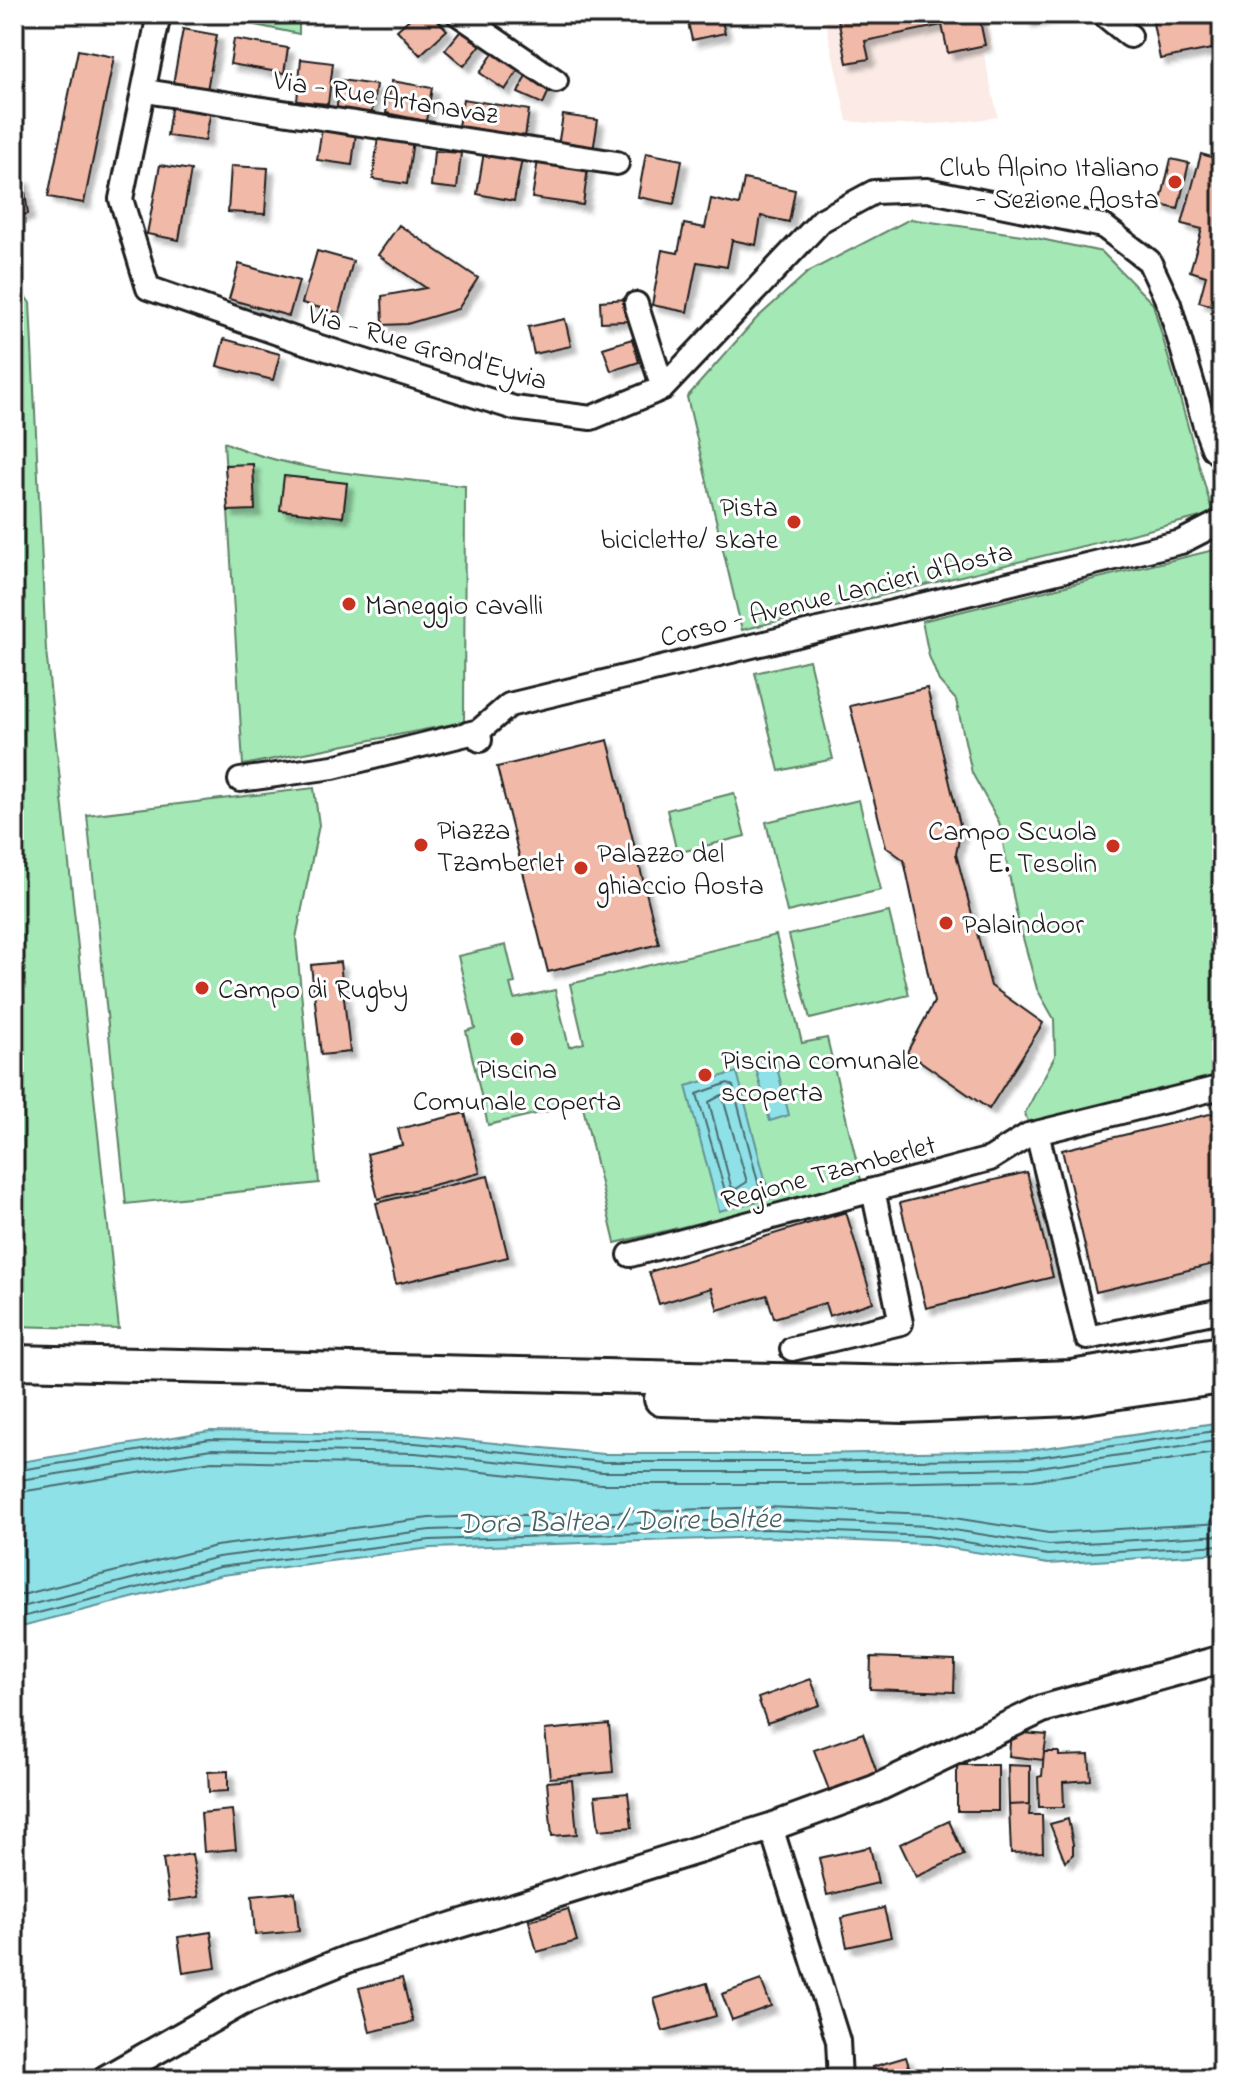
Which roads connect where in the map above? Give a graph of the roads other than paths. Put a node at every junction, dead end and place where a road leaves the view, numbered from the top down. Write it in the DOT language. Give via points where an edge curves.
graph roads {
  1 [pos="159,14"];
  2 [pos="458,14"];
  3 [pos="1103,14"];
  4 [pos="1130,36"];
  5 [pos="556,81"];
  6 [pos="145,91"];
  7 [pos="617,163"];
  8 [pos="636,304"];
  9 [pos="663,388"];
  10 [pos="1222,457"];
  11 [pos="1222,521"];
  12 [pos="240,780"];
  13 [pos="1222,1087"];
  14 [pos="1037,1133"];
  15 [pos="873,1190"];
  16 [pos="630,1255"];
  17 [pos="1222,1310"];
  18 [pos="792,1349"];
  19 [pos="1222,1353"];
  20 [pos="14,1362"];
  21 [pos="1222,1377"];
  22 [pos="14,1384"];
  23 [pos="1222,1659"];
  24 [pos="771,1827"];
  25 [pos="106,2079"];
  26 [pos="840,2079"];
  1 -- 6 [label="street, Via - Rue Grand'Eyvia"];
  2 -- 5 [label="street"];
  3 -- 4 [label="street"];
  6 -- 7 [label="street, Via - Rue Artanavaz"];
  6 -- 9 [label="street, Via - Rue Grand'Eyvia" via="121,199 148,288 514,408 591,418"];
  8 -- 9 [label="street"];
  9 -- 10 [label="street, Via - Rue Grand'Eyvia" via="822,220 874,192 927,190 1103,226 1149,261 1169,304 1213,448"];
  11 -- 12 [label="street, Corso - Avenue Lancieri d'Aosta" via="1181,542 509,705 480,736"];
  13 -- 14 [label="street, Regione Tzamberlet"];
  14 -- 15 [label="street, Regione Tzamberlet" via="990,1159"];
  14 -- 17 [label="street" via="1087,1338"];
  15 -- 16 [label="street, Regione Tzamberlet"];
  15 -- 18 [label="street" via="901,1323"];
  19 -- 20 [label="highway" via="1071,1377 904,1383"];
  21 -- 22 [label="highway" via="1071,1399 904,1406"];
  23 -- 24 [label="main road" via="1013,1720 875,1789"];
  24 -- 25 [label="main road" via="350,1958 241,2002"];
  24 -- 26 [label="street" via="838,2041"];
}
